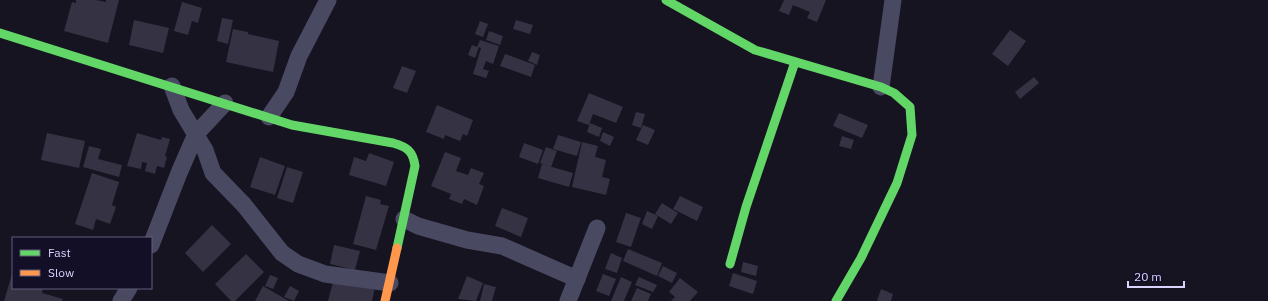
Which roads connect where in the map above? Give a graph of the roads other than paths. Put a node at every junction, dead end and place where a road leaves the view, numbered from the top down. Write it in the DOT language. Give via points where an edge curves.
graph roads {
  1 [pos="328,0"];
  2 [pos="666,0"];
  3 [pos="893,0"];
  4 [pos="0,33"];
  5 [pos="795,62"];
  6 [pos="172,86"];
  7 [pos="881,87"];
  8 [pos="225,103"];
  9 [pos="269,117"];
  10 [pos="196,134"];
  11 [pos="404,219"];
  12 [pos="597,228"];
  13 [pos="152,242"];
  14 [pos="730,264"];
  15 [pos="577,279"];
  16 [pos="390,283"];
  17 [pos="128,289"];
  18 [pos="122,301"];
  19 [pos="385,301"];
  20 [pos="568,301"];
  21 [pos="836,301"];
  1 -- 9 [label="street" via="299,56 286,92"];
  2 -- 5 [label="street" via="740,43"];
  3 -- 7 [label="street"];
  4 -- 6 [label="street"];
  5 -- 7 [label="street"];
  5 -- 14 [label="street" via="746,207"];
  6 -- 8 [label="street"];
  6 -- 10 [label="street" via="181,110"];
  7 -- 21 [label="street" via="894,93 910,106 912,135 897,183 861,258"];
  8 -- 9 [label="street"];
  8 -- 10 [label="street"];
  9 -- 11 [label="street" via="292,125 409,148 415,155 415,166"];
  10 -- 13 [label="street" via="178,172"];
  10 -- 16 [label="street" via="217,179 244,205 282,253 298,264 325,274"];
  11 -- 15 [label="street" via="418,226 467,240 502,246"];
  11 -- 16 [label="street"];
  12 -- 15 [label="street"];
  15 -- 20 [label="street"];
  16 -- 19 [label="street"];
  17 -- 18 [label="street"];
}
